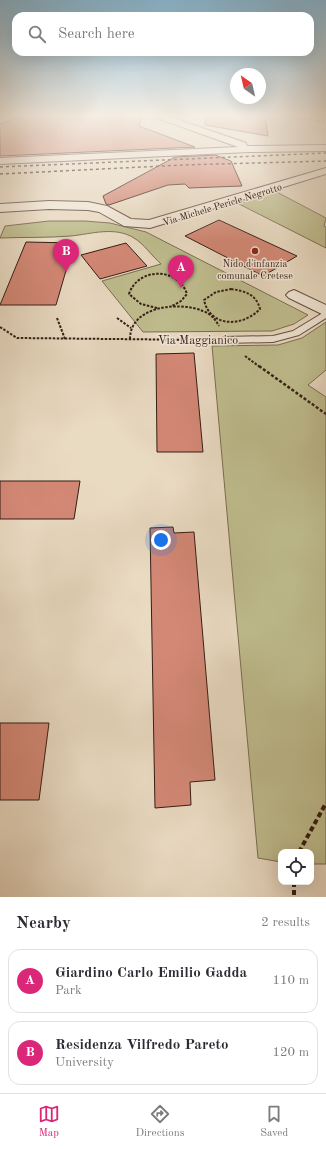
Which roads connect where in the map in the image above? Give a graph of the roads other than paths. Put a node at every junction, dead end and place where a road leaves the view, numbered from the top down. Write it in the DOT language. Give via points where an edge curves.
graph roads {
  1 [pos="79,157"];
  2 [pos="0,161"];
  3 [pos="326,171"];
  4 [pos="0,208"];
  5 [pos="294,295"];
  6 [pos="326,312"];
  7 [pos="224,340"];
  1 -- 2 [label="street"];
  3 -- 4 [label="street, Via Michele Pericle Negrotto" via="150,224 128,223 103,209 88,206"];
  5 -- 6 [label="street"];
  6 -- 7 [label="lane, Via Maggianico" via="296,333 273,339"];
}
